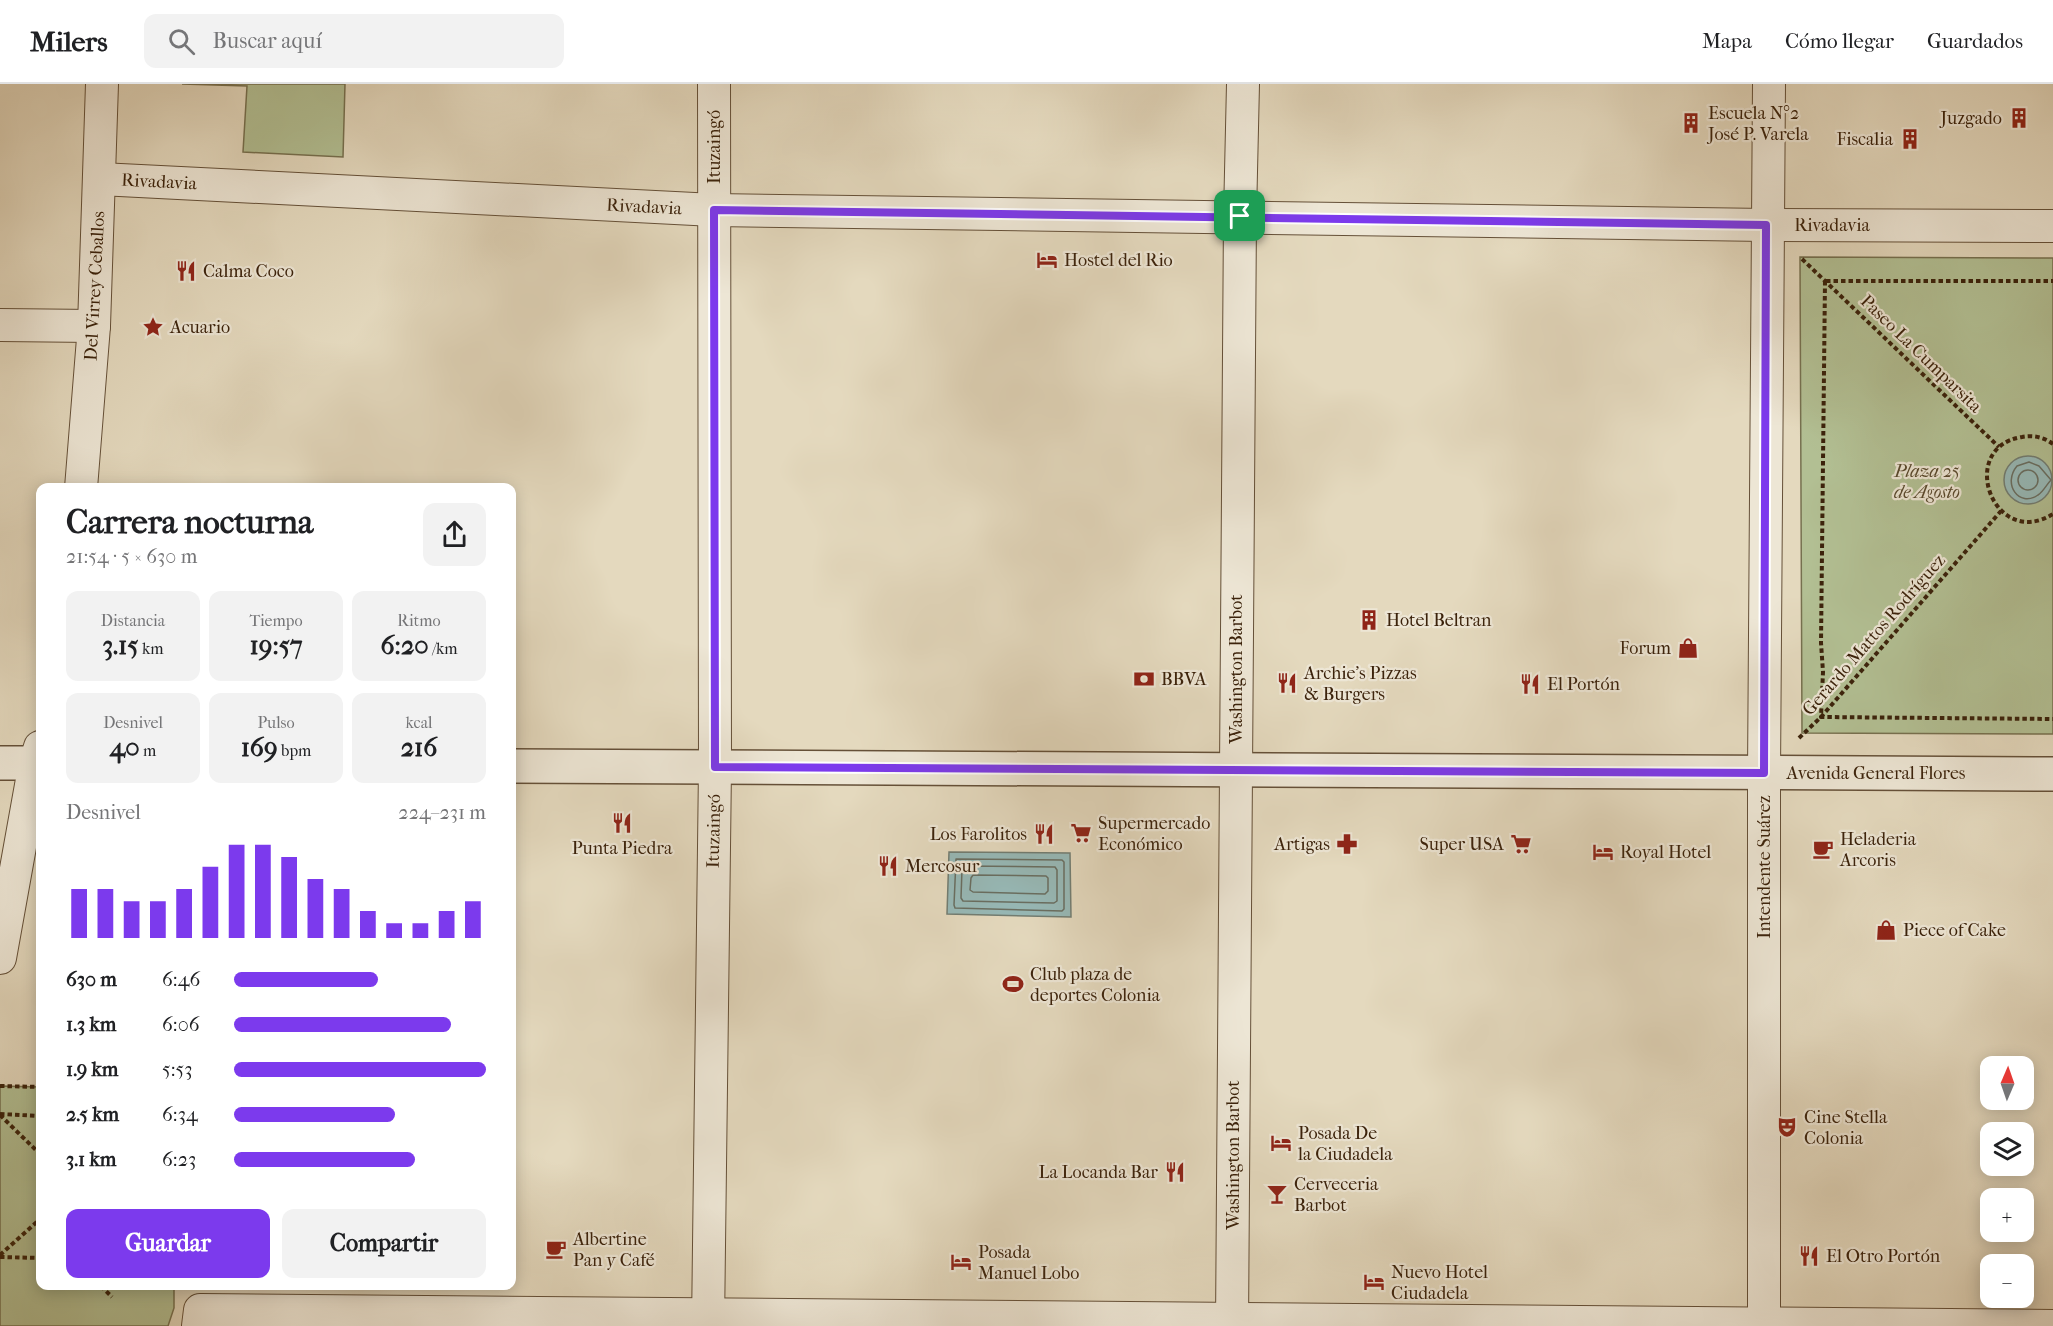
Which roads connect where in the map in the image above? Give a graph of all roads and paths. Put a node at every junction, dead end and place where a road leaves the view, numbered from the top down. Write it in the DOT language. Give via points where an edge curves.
graph roads {
  1 [pos="102,84"];
  2 [pos="714,84"];
  3 [pos="1243,84"];
  4 [pos="1769,84"];
  5 [pos="100,179"];
  6 [pos="714,210"];
  7 [pos="1240,216"];
  8 [pos="1766,225"];
  9 [pos="2053,226"];
  10 [pos="1825,281"];
  11 [pos="2053,281"];
  12 [pos="0,325"];
  13 [pos="94,326"];
  14 [pos="2053,444"];
  15 [pos="1999,447"];
  16 [pos="81,483"];
  17 [pos="2001,511"];
  18 [pos="2053,514"];
  19 [pos="1821,717"];
  20 [pos="2053,719"];
  21 [pos="36,758"];
  22 [pos="0,763"];
  23 [pos="516,766"];
  24 [pos="715,767"];
  25 [pos="1235,770"];
  26 [pos="36,773"];
  27 [pos="1764,773"];
  28 [pos="2053,774"];
  29 [pos="0,958"];
  30 [pos="0,1086"];
  31 [pos="36,1087"];
  32 [pos="0,1114"];
  33 [pos="36,1116"];
  34 [pos="36,1150"];
  35 [pos="36,1223"];
  36 [pos="0,1256"];
  37 [pos="36,1258"];
  38 [pos="105,1290"];
  39 [pos="112,1297"];
  40 [pos="199,1318"];
  41 [pos="708,1320"];
  42 [pos="1232,1322"];
  43 [pos="1764,1325"];
  44 [pos="2053,1326"];
  1 -- 5 [label="street, Del Virrey Ceballos"];
  2 -- 6 [label="street, Ituzaingó"];
  3 -- 7 [label="street, Washington Barbot"];
  4 -- 8 [label="street, Intendente Suárez"];
  5 -- 6 [label="street, Rivadavia"];
  5 -- 13 [label="street, Del Virrey Ceballos"];
  6 -- 7 [label="street, Rivadavia"];
  6 -- 24 [label="street, Ituzaingó"];
  7 -- 8 [label="street, Rivadavia"];
  7 -- 25 [label="street, Washington Barbot"];
  8 -- 9 [label="street, Rivadavia"];
  8 -- 27 [label="street, Intendente Suárez"];
  10 -- 11 [label="path"];
  10 -- 15 [label="path, Paseo La Cumparsita"];
  10 -- 19 [label="path"];
  12 -- 13 [label="street"];
  13 -- 16 [label="street, Del Virrey Ceballos"];
  14 -- 15 [label="path" via="2032,435 2014,438"];
  15 -- 17 [label="path" via="1986,477 1989,495"];
  17 -- 18 [label="path" via="2028,522"];
  17 -- 19 [label="path, Gerardo Mattos Rodríguez"];
  19 -- 20 [label="path"];
  19 -- 27 [label="path, Gerardo Mattos Rodríguez"];
  21 -- 22 [label="street"];
  23 -- 24 [label="street, Avenida General Flores"];
  24 -- 25 [label="street, Avenida General Flores"];
  24 -- 41 [label="street, Ituzaingó"];
  25 -- 27 [label="street, Avenida General Flores"];
  25 -- 42 [label="street, Washington Barbot"];
  26 -- 29 [label="street"];
  27 -- 28 [label="street, Avenida General Flores"];
  27 -- 43 [label="street, Intendente Suárez"];
  30 -- 31 [label="path"];
  32 -- 33 [label="path"];
  32 -- 34 [label="path"];
  35 -- 36 [label="path"];
  36 -- 37 [label="path"];
  38 -- 39 [label="path"];
  40 -- 41 [label="street"];
  41 -- 42 [label="street"];
  42 -- 43 [label="street"];
  43 -- 44 [label="street"];
}
